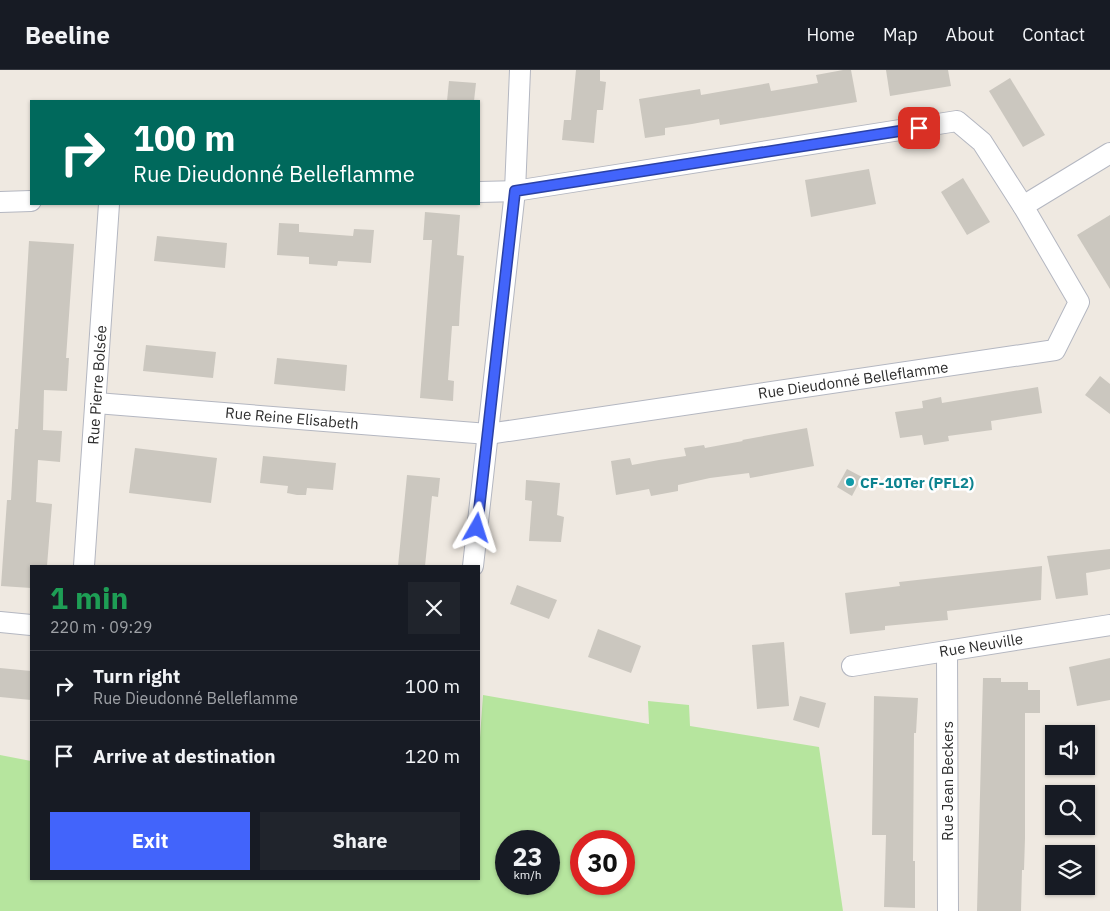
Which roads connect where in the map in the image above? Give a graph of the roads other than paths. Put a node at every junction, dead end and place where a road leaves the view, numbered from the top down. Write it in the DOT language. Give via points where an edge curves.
graph roads {
  1 [pos="520,70"];
  2 [pos="1110,153"];
  3 [pos="515,191"];
  4 [pos="480,192"];
  5 [pos="30,201"];
  6 [pos="0,202"];
  7 [pos="109,205"];
  8 [pos="1023,206"];
  9 [pos="96,403"];
  10 [pos="488,434"];
  11 [pos="84,565"];
  12 [pos="473,565"];
  13 [pos="0,622"];
  14 [pos="30,625"];
  15 [pos="1110,625"];
  16 [pos="947,651"];
  17 [pos="852,666"];
  18 [pos="948,911"];
  1 -- 3 [label="street"];
  2 -- 8 [label="street"];
  3 -- 4 [label="street, Rue Dieudonné Belleflamme"];
  3 -- 8 [label="street, Rue Dieudonné Belleflamme" via="957,122 982,142"];
  3 -- 10 [label="street"];
  5 -- 6 [label="street"];
  7 -- 9 [label="street, Rue Pierre Bolsée"];
  8 -- 10 [label="street, Rue Dieudonné Belleflamme" via="1079,302 1056,350"];
  9 -- 10 [label="street, Rue Reine Elisabeth"];
  9 -- 11 [label="street, Rue Pierre Bolsée"];
  10 -- 12 [label="street"];
  13 -- 14 [label="street"];
  15 -- 16 [label="street, Rue Neuville"];
  16 -- 17 [label="street, Rue Neuville"];
  16 -- 18 [label="street, Rue Jean Beckers"];
}
